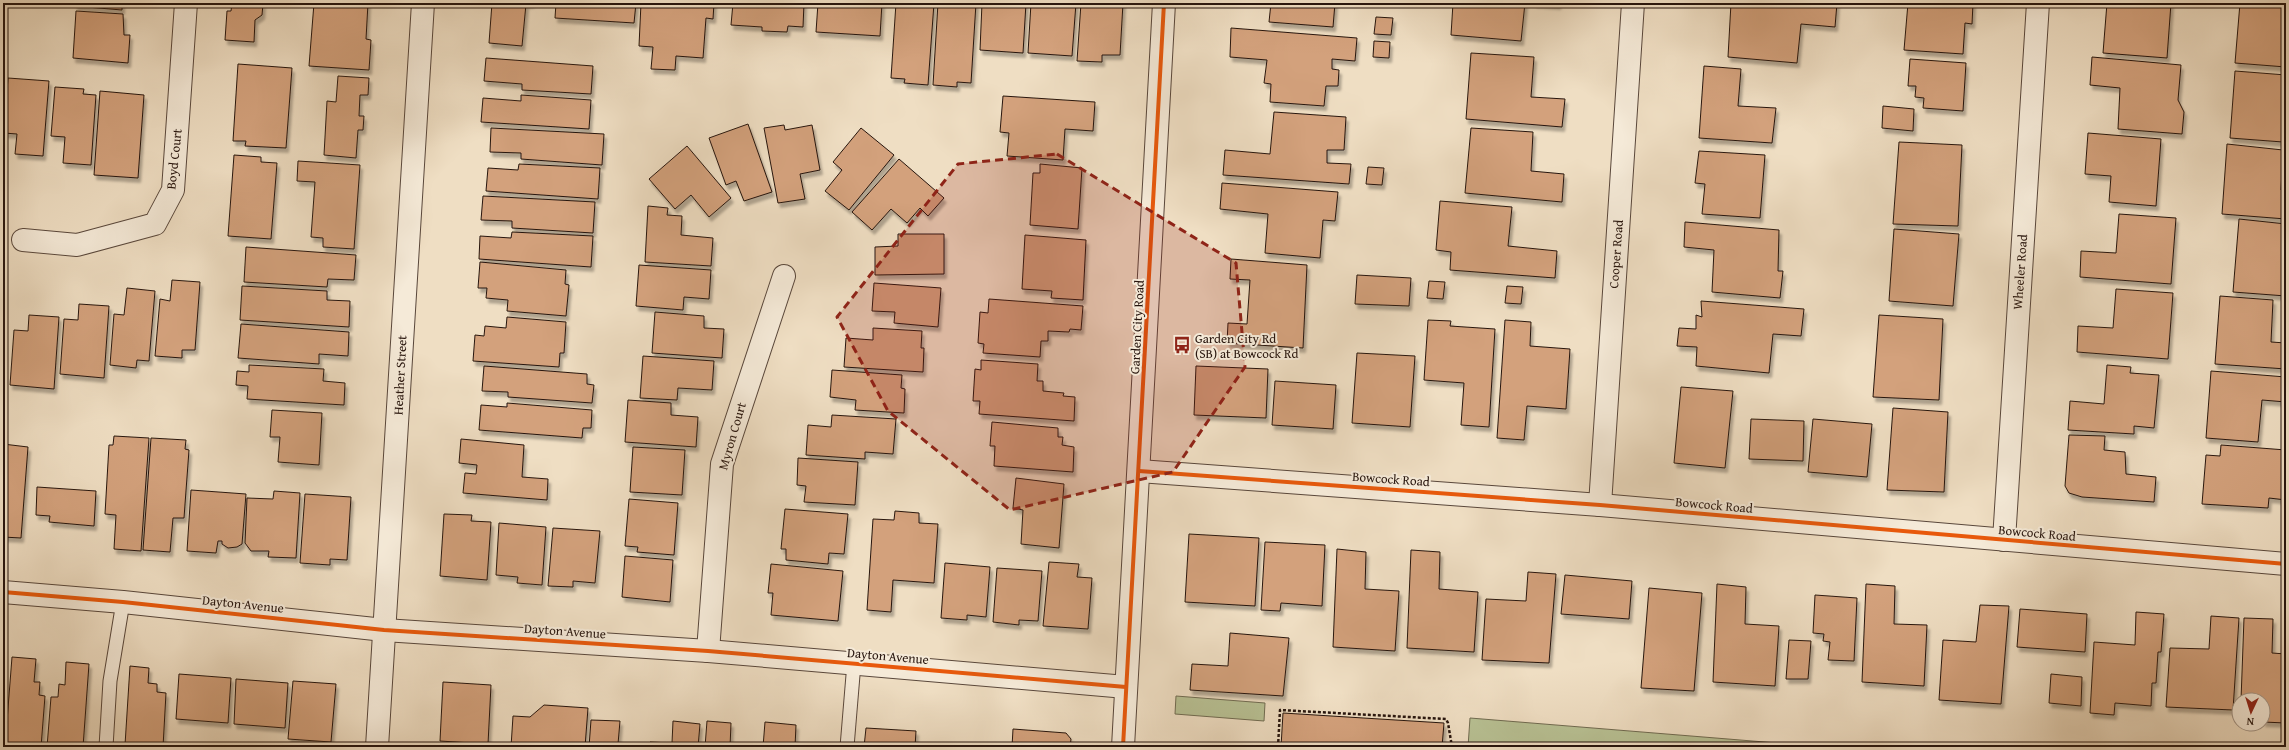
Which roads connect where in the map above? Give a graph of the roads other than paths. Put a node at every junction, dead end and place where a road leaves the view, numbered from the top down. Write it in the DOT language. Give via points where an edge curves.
graph roads {
  1 [pos="186,3"];
  2 [pos="422,3"];
  3 [pos="1164,3"];
  4 [pos="1633,3"];
  5 [pos="2038,3"];
  6 [pos="23,240"];
  7 [pos="784,276"];
  8 [pos="1139,471"];
  9 [pos="1600,505"];
  10 [pos="2004,540"];
  11 [pos="2286,564"];
  12 [pos="3,592"];
  13 [pos="123,602"];
  14 [pos="384,630"];
  15 [pos="708,651"];
  16 [pos="854,663"];
  17 [pos="1126,687"];
  18 [pos="106,747"];
  19 [pos="377,747"];
  20 [pos="847,747"];
  21 [pos="1123,747"];
  1 -- 6 [label="street, Boyd Court" via="174,190 155,224 77,245"];
  2 -- 14 [label="street, Heather Street"];
  3 -- 8 [label="street, Garden City Road"];
  4 -- 9 [label="street, Cooper Road"];
  5 -- 10 [label="street, Wheeler Road"];
  7 -- 15 [label="street, Myron Court" via="722,464"];
  8 -- 9 [label="street, Bowcock Road"];
  8 -- 17 [label="street, Garden City Road"];
  9 -- 10 [label="street, Bowcock Road"];
  10 -- 11 [label="street, Bowcock Road"];
  12 -- 13 [label="street, Dayton Avenue"];
  13 -- 14 [label="street, Dayton Avenue"];
  13 -- 18 [label="lane" via="110,681"];
  14 -- 15 [label="street, Dayton Avenue"];
  14 -- 19 [label="street, Heather Street"];
  15 -- 16 [label="street, Dayton Avenue"];
  16 -- 17 [label="street, Dayton Avenue"];
  16 -- 20 [label="lane"];
  17 -- 21 [label="street, Garden City Road"];
}
